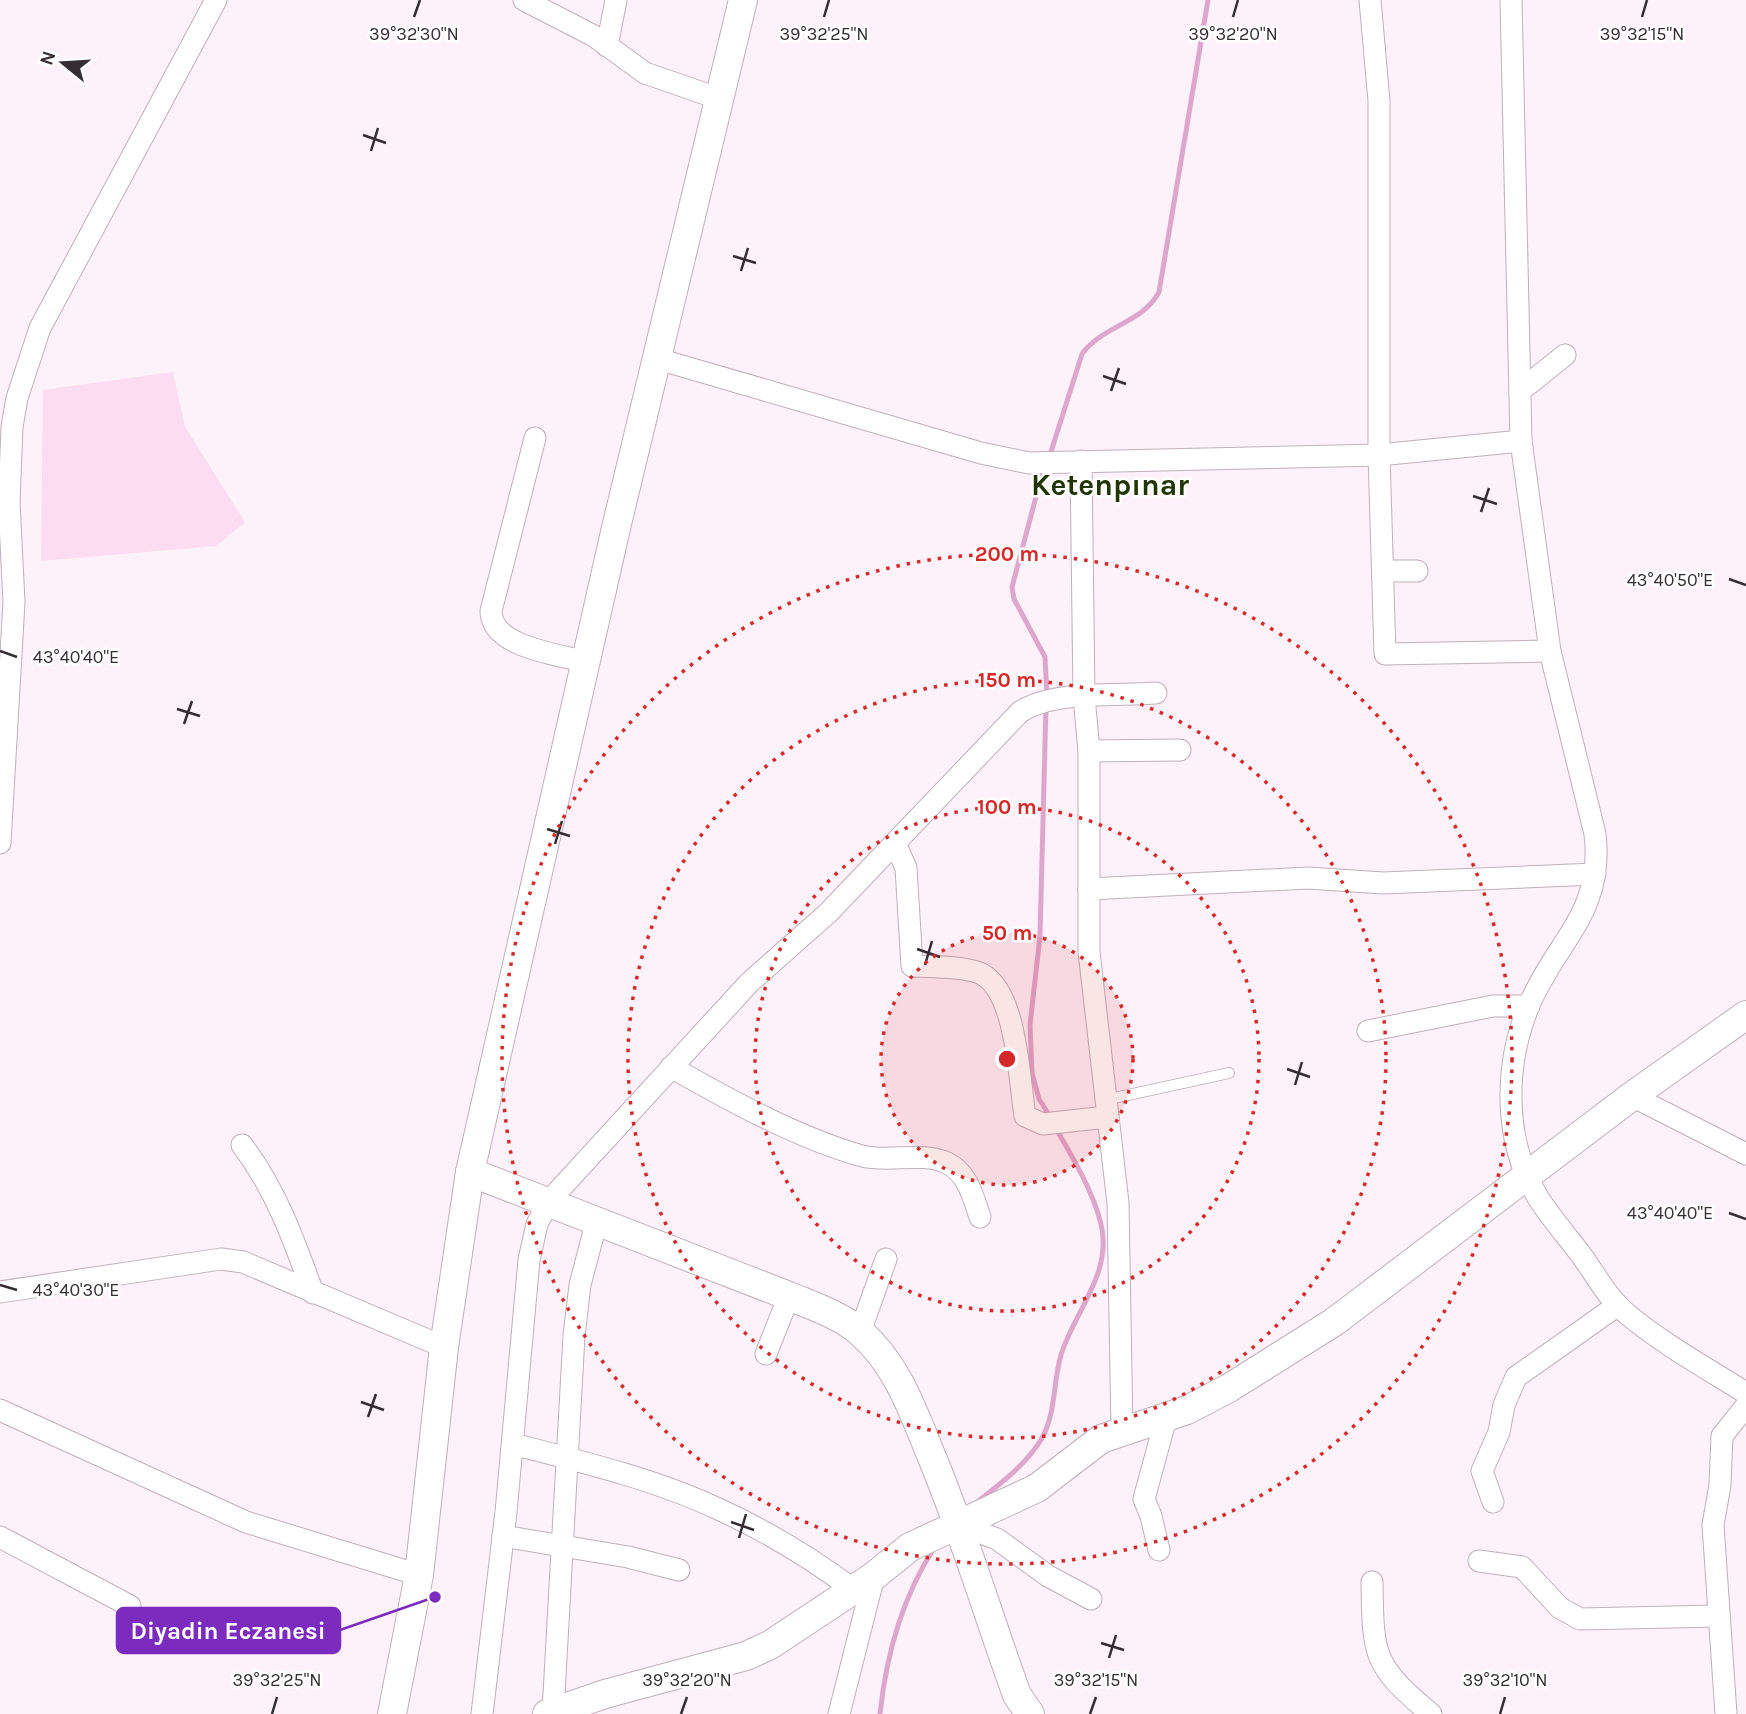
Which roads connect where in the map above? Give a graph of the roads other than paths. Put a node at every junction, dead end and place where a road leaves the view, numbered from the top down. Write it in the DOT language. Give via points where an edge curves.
graph roads {
  1 [pos="216,0"];
  2 [pos="524,0"];
  3 [pos="616,0"];
  4 [pos="743,0"];
  5 [pos="1370,0"];
  6 [pos="1511,0"];
  7 [pos="607,46"];
  8 [pos="720,99"];
  9 [pos="1566,355"];
  10 [pos="658,359"];
  11 [pos="1520,391"];
  12 [pos="535,438"];
  13 [pos="1521,440"];
  14 [pos="1379,455"];
  15 [pos="1081,461"];
  16 [pos="0,482"];
  17 [pos="5,502"];
  18 [pos="1383,571"];
  19 [pos="1418,571"];
  20 [pos="1550,651"];
  21 [pos="586,662"];
  22 [pos="1156,693"];
  23 [pos="1084,697"];
  24 [pos="1180,750"];
  25 [pos="1089,751"];
  26 [pos="895,842"];
  27 [pos="0,843"];
  28 [pos="1595,874"];
  29 [pos="1089,888"];
  30 [pos="1529,1006"];
  31 [pos="1746,1015"];
  32 [pos="1367,1031"];
  33 [pos="671,1067"];
  34 [pos="1228,1073"];
  35 [pos="1632,1096"];
  36 [pos="1106,1108"];
  37 [pos="242,1145"];
  38 [pos="1746,1154"];
  39 [pos="470,1172"];
  40 [pos="1526,1175"];
  41 [pos="549,1200"];
  42 [pos="980,1217"];
  43 [pos="597,1220"];
  44 [pos="886,1259"];
  45 [pos="0,1292"];
  46 [pos="313,1293"];
  47 [pos="789,1296"];
  48 [pos="1618,1305"];
  49 [pos="860,1332"];
  50 [pos="444,1347"];
  51 [pos="766,1354"];
  52 [pos="1746,1393"];
  53 [pos="1746,1406"];
  54 [pos="0,1410"];
  55 [pos="1166,1418"];
  56 [pos="1122,1430"];
  57 [pos="513,1444"];
  58 [pos="568,1458"];
  59 [pos="1493,1502"];
  60 [pos="960,1525"];
  61 [pos="503,1536"];
  62 [pos="0,1538"];
  63 [pos="562,1544"];
  64 [pos="1159,1550"];
  65 [pos="1479,1561"];
  66 [pos="678,1570"];
  67 [pos="419,1575"];
  68 [pos="1372,1582"];
  69 [pos="864,1583"];
  70 [pos="1091,1599"];
  71 [pos="130,1606"];
  72 [pos="1718,1616"];
  73 [pos="550,1713"];
  74 [pos="392,1714"];
  75 [pos="482,1714"];
  76 [pos="839,1714"];
  77 [pos="1030,1714"];
  78 [pos="1431,1714"];
  79 [pos="1726,1714"];
  1 -- 17 [label="street" via="40,328 17,398"];
  2 -- 7 [label="street"];
  3 -- 7 [label="street"];
  4 -- 8 [label="street"];
  5 -- 14 [label="street" via="1379,101"];
  6 -- 11 [label="street"];
  7 -- 8 [label="street" via="645,73"];
  8 -- 10 [label="street"];
  9 -- 11 [label="street"];
  10 -- 15 [label="street" via="981,453 1029,463"];
  10 -- 21 [label="street"];
  11 -- 13 [label="street"];
  12 -- 21 [label="street" via="491,624 512,641"];
  13 -- 14 [label="street"];
  13 -- 20 [label="street"];
  14 -- 15 [label="street"];
  14 -- 18 [label="street"];
  15 -- 23 [label="street"];
  16 -- 17 [label="street"];
  17 -- 27 [label="street" via="14,602"];
  18 -- 19 [label="street"];
  18 -- 20 [label="street" via="1385,654"];
  20 -- 28 [label="street" via="1595,834"];
  21 -- 39 [label="street"];
  22 -- 23 [label="street"];
  23 -- 25 [label="street"];
  23 -- 26 [label="street" via="1056,698 1020,712"];
  24 -- 25 [label="street"];
  25 -- 29 [label="street"];
  26 -- 33 [label="street" via="828,913 749,983"];
  26 -- 36 [label="street" via="906,869 912,966 978,973 993,981 1010,1020 1025,1116 1053,1122"];
  28 -- 29 [label="street" via="1383,883 1308,878"];
  28 -- 30 [label="street" via="1588,905"];
  29 -- 36 [label="street" via="1089,953"];
  30 -- 32 [label="street" via="1493,1006"];
  30 -- 40 [label="street" via="1517,1043 1511,1131"];
  31 -- 35 [label="street"];
  33 -- 41 [label="street"];
  33 -- 42 [label="street" via="779,1122 858,1155 947,1163 965,1180"];
  34 -- 36 [label="lane"];
  35 -- 38 [label="street"];
  35 -- 40 [label="street"];
  36 -- 56 [label="street" via="1118,1203"];
  37 -- 46 [label="street" via="280,1206"];
  39 -- 41 [label="street"];
  39 -- 50 [label="street"];
  40 -- 48 [label="street"];
  40 -- 55 [label="street" via="1334,1322 1230,1388"];
  41 -- 43 [label="street"];
  41 -- 57 [label="street" via="537,1224 529,1260"];
  43 -- 47 [label="street"];
  43 -- 58 [label="street" via="580,1285"];
  44 -- 49 [label="street"];
  45 -- 46 [label="street" via="221,1258 243,1262"];
  46 -- 50 [label="street"];
  47 -- 49 [label="street"];
  47 -- 51 [label="street"];
  48 -- 52 [label="street"];
  48 -- 59 [label="street" via="1516,1377 1482,1471"];
  49 -- 60 [label="street" via="905,1392"];
  50 -- 67 [label="street"];
  53 -- 72 [label="street" via="1727,1426 1720,1448 1713,1525"];
  54 -- 67 [label="street" via="246,1522"];
  55 -- 56 [label="street"];
  55 -- 64 [label="street" via="1144,1499"];
  56 -- 60 [label="street" via="1101,1439 1037,1488"];
  57 -- 58 [label="street"];
  57 -- 61 [label="street"];
  58 -- 63 [label="street"];
  58 -- 69 [label="street" via="715,1507 807,1558"];
  60 -- 69 [label="street" via="910,1547"];
  60 -- 70 [label="street" via="997,1539 1048,1576"];
  60 -- 77 [label="street" via="1017,1695"];
  61 -- 63 [label="street"];
  61 -- 75 [label="street"];
  62 -- 71 [label="street"];
  63 -- 66 [label="street"];
  63 -- 73 [label="street"];
  65 -- 72 [label="street" via="1522,1567 1560,1608 1580,1619"];
  67 -- 74 [label="street"];
  68 -- 78 [label="street" via="1377,1653 1398,1686"];
  69 -- 73 [label="street" via="746,1656"];
  69 -- 76 [label="street"];
  72 -- 79 [label="street"];
}
